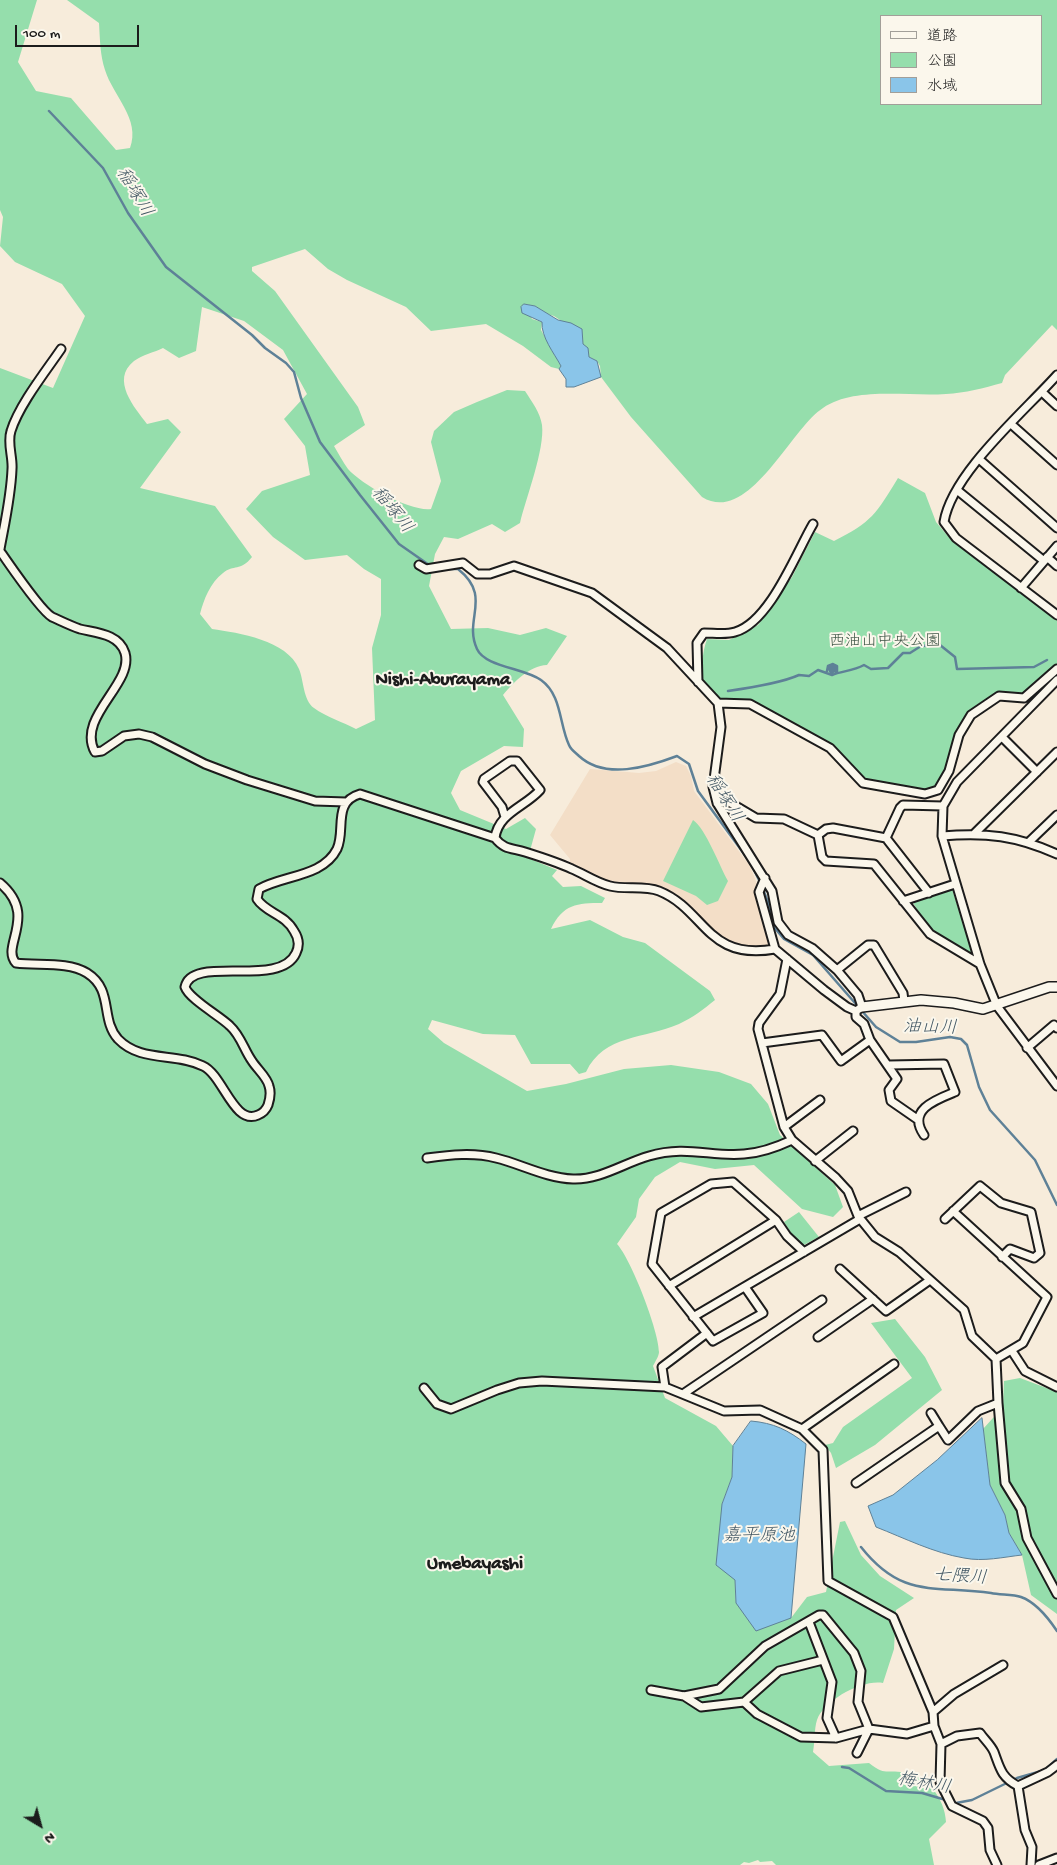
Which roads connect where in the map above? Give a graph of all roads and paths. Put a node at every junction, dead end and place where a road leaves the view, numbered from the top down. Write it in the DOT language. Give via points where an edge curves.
graph roads {
  1 [pos="61,348"];
  2 [pos="1057,375"];
  3 [pos="1042,392"];
  4 [pos="1057,406"];
  5 [pos="1011,424"];
  6 [pos="979,459"];
  7 [pos="1057,464"];
  8 [pos="957,490"];
  9 [pos="814,524"];
  10 [pos="1057,528"];
  11 [pos="1057,546"];
  12 [pos="0,550"];
  13 [pos="1046,559"];
  14 [pos="419,565"];
  15 [pos="1057,566"];
  16 [pos="1021,588"];
  17 [pos="1057,615"];
  18 [pos="1057,670"];
  19 [pos="1057,680"];
  20 [pos="698,682"];
  21 [pos="718,703"];
  22 [pos="1002,737"];
  23 [pos="1057,752"];
  24 [pos="1037,772"];
  25 [pos="346,802"];
  26 [pos="717,803"];
  27 [pos="943,806"];
  28 [pos="1057,815"];
  29 [pos="505,817"];
  30 [pos="975,833"];
  31 [pos="818,836"];
  32 [pos="942,836"];
  33 [pos="496,838"];
  34 [pos="886,838"];
  35 [pos="1030,842"];
  36 [pos="1057,854"];
  37 [pos="765,878"];
  38 [pos="0,883"];
  39 [pos="956,884"];
  40 [pos="929,893"];
  41 [pos="903,901"];
  42 [pos="775,949"];
  43 [pos="787,959"];
  44 [pos="980,964"];
  45 [pos="838,970"];
  46 [pos="1057,987"];
  47 [pos="904,1001"];
  48 [pos="997,1006"];
  49 [pos="859,1009"];
  50 [pos="1057,1028"];
  51 [pos="870,1040"];
  52 [pos="762,1044"];
  53 [pos="1027,1048"];
  54 [pos="889,1065"];
  55 [pos="1057,1086"];
  56 [pos="820,1100"];
  57 [pos="917,1119"];
  58 [pos="784,1127"];
  59 [pos="853,1131"];
  60 [pos="924,1135"];
  61 [pos="792,1140"];
  62 [pos="427,1158"];
  63 [pos="815,1161"];
  64 [pos="906,1192"];
  65 [pos="953,1211"];
  66 [pos="859,1218"];
  67 [pos="945,1219"];
  68 [pos="776,1220"];
  69 [pos="804,1252"];
  70 [pos="1002,1257"];
  71 [pos="840,1269"];
  72 [pos="930,1280"];
  73 [pos="670,1286"];
  74 [pos="745,1287"];
  75 [pos="872,1299"];
  76 [pos="822,1300"];
  77 [pos="694,1317"];
  78 [pos="707,1333"];
  79 [pos="818,1337"];
  80 [pos="1012,1351"];
  81 [pos="996,1359"];
  82 [pos="894,1364"];
  83 [pos="666,1387"];
  84 [pos="1057,1387"];
  85 [pos="424,1388"];
  86 [pos="683,1394"];
  87 [pos="998,1403"];
  88 [pos="931,1413"];
  89 [pos="939,1426"];
  90 [pos="802,1429"];
  91 [pos="856,1484"];
  92 [pos="1057,1594"];
  93 [pos="809,1622"];
  94 [pos="823,1660"];
  95 [pos="1003,1665"];
  96 [pos="651,1690"];
  97 [pos="684,1696"];
  98 [pos="744,1702"];
  99 [pos="933,1712"];
  100 [pos="934,1726"];
  101 [pos="869,1729"];
  102 [pos="836,1738"];
  103 [pos="941,1744"];
  104 [pos="857,1753"];
  105 [pos="1057,1765"];
  106 [pos="1016,1785"];
  107 [pos="1057,1858"];
  108 [pos="998,1865"];
  109 [pos="1031,1865"];
  110 [pos="1039,1865"];
  1 -- 12 [label="street" via="11,431 11,492"];
  2 -- 3 [label="street"];
  3 -- 4 [label="street"];
  3 -- 5 [label="street"];
  5 -- 6 [label="street"];
  5 -- 7 [label="street"];
  6 -- 8 [label="street"];
  6 -- 10 [label="street"];
  8 -- 13 [label="street"];
  8 -- 16 [label="street" via="944,522 956,538"];
  9 -- 20 [label="street" via="800,546 789,574 753,623 736,632 704,633 697,643"];
  11 -- 13 [label="street"];
  12 -- 25 [label="street" via="44,611 80,628 106,634 120,644 125,653 122,674 98,715 92,739 95,752 102,751 124,736 139,734 247,780 315,800"];
  13 -- 15 [label="street"];
  13 -- 16 [label="street"];
  14 -- 20 [label="street" via="426,569 463,563 477,574 490,574 514,566 592,593 667,648"];
  16 -- 17 [label="street"];
  18 -- 21 [label="street" via="1024,698 999,696 971,715 959,735 949,771 938,790 925,794 863,783 830,748 750,704"];
  19 -- 22 [label="street"];
  20 -- 21 [label="street"];
  21 -- 26 [label="street" via="721,727 714,787"];
  22 -- 24 [label="street"];
  22 -- 27 [label="street" via="957,782"];
  23 -- 24 [label="street"];
  24 -- 30 [label="street"];
  25 -- 33 [label="street" via="352,796 370,796"];
  25 -- 38 [label="street" via="341,813 339,842 332,856 315,870 267,885 257,894 260,903 281,915 295,931 298,950 293,958 262,971 206,973 196,975 186,983 190,995 232,1028 266,1080 270,1095 267,1106 254,1116 246,1116 236,1110 218,1079 202,1066 129,1049 112,1029 100,984 84,971 72,967 16,964 11,960 7,947 17,919 16,908"];
  26 -- 31 [label="street" via="729,802 756,818 784,819"];
  26 -- 37 [label="street"];
  27 -- 32 [label="street"];
  27 -- 34 [label="street" via="903,805"];
  28 -- 35 [label="street"];
  29 -- 29 [label="street" via="502,806 483,782 484,778 510,761 517,761 540,790"];
  29 -- 33 [label="street" via="496,831"];
  30 -- 32 [label="street"];
  30 -- 35 [label="street"];
  31 -- 34 [label="street" via="833,828"];
  31 -- 41 [label="street" via="822,858 826,861 874,864"];
  32 -- 39 [label="street"];
  33 -- 42 [label="street" via="506,849 570,868 608,886 656,890 675,899 711,936 725,945 760,952"];
  34 -- 40 [label="street"];
  35 -- 36 [label="street"];
  37 -- 42 [label="street" via="759,892"];
  37 -- 45 [label="street" via="772,891 778,922 788,935 812,948"];
  39 -- 40 [label="street"];
  39 -- 44 [label="street"];
  40 -- 41 [label="street"];
  41 -- 44 [label="street" via="930,934"];
  42 -- 43 [label="street"];
  43 -- 49 [label="street" via="847,1007"];
  43 -- 52 [label="street" via="780,994 759,1023"];
  44 -- 48 [label="street"];
  45 -- 47 [label="street" via="868,945 874,945 903,993"];
  45 -- 49 [label="street" via="858,995"];
  46 -- 48 [label="street" via="1048,987"];
  47 -- 48 [label="street" via="954,1003 983,1009"];
  47 -- 49 [label="street"];
  48 -- 53 [label="street"];
  49 -- 51 [label="street" via="856,1017 864,1024"];
  50 -- 53 [label="street" via="1054,1025"];
  51 -- 52 [label="street" via="841,1061 822,1036"];
  51 -- 54 [label="street"];
  52 -- 58 [label="street"];
  53 -- 55 [label="street"];
  54 -- 57 [label="street" via="897,1079 889,1090 891,1101"];
  54 -- 57 [label="street" via="944,1064 955,1092 929,1103"];
  56 -- 58 [label="street"];
  57 -- 60 [label="street"];
  58 -- 61 [label="street"];
  59 -- 63 [label="street"];
  61 -- 62 [label="street" via="744,1154 684,1150 650,1156 605,1173 572,1179 468,1153"];
  61 -- 63 [label="street"];
  63 -- 66 [label="street" via="848,1191"];
  64 -- 66 [label="street"];
  65 -- 67 [label="street"];
  65 -- 70 [label="street"];
  65 -- 70 [label="street" via="980,1186 1001,1202 1032,1212 1040,1252 1034,1258 1010,1249"];
  66 -- 69 [label="street"];
  66 -- 72 [label="street" via="875,1237 899,1252"];
  68 -- 69 [label="street"];
  68 -- 73 [label="street"];
  68 -- 73 [label="street" via="733,1182 711,1184 661,1213 652,1264"];
  69 -- 74 [label="street"];
  70 -- 80 [label="street" via="1047,1297 1023,1343"];
  71 -- 75 [label="street"];
  72 -- 75 [label="street" via="886,1311"];
  72 -- 81 [label="street" via="964,1310 972,1336"];
  73 -- 77 [label="street"];
  74 -- 77 [label="street"];
  74 -- 78 [label="street" via="763,1312 713,1341"];
  75 -- 79 [label="street"];
  76 -- 86 [label="street"];
  77 -- 78 [label="street"];
  78 -- 83 [label="street" via="662,1367"];
  80 -- 81 [label="street"];
  80 -- 84 [label="street" via="1026,1371"];
  81 -- 87 [label="street"];
  82 -- 90 [label="street"];
  83 -- 85 [label="street" via="542,1381 519,1383 451,1409 437,1404"];
  83 -- 86 [label="street"];
  86 -- 90 [label="street" via="724,1411 760,1410"];
  87 -- 89 [label="street" via="978,1411 948,1440"];
  87 -- 92 [label="street" via="1005,1483 1021,1509 1027,1538"];
  88 -- 89 [label="street"];
  89 -- 91 [label="street"];
  90 -- 99 [label="street" via="822,1450 828,1581 893,1617"];
  93 -- 94 [label="street"];
  93 -- 97 [label="street" via="765,1646 719,1689"];
  93 -- 101 [label="street" via="819,1614 823,1615 854,1653 861,1671 858,1702"];
  94 -- 98 [label="street" via="779,1671"];
  94 -- 102 [label="street" via="832,1682 827,1718"];
  95 -- 99 [label="street" via="954,1694"];
  96 -- 97 [label="street"];
  97 -- 98 [label="street" via="701,1707"];
  98 -- 102 [label="street" via="757,1714 801,1737"];
  99 -- 100 [label="street"];
  100 -- 101 [label="street" via="907,1734"];
  100 -- 103 [label="street"];
  101 -- 102 [label="street"];
  101 -- 104 [label="street"];
  103 -- 106 [label="street" via="957,1736 980,1733 993,1750 1000,1771"];
  103 -- 108 [label="street" via="940,1782 946,1795 952,1806 983,1820 988,1828 990,1850"];
  105 -- 106 [label="street"];
  106 -- 109 [label="street" via="1025,1830 1032,1847"];
  107 -- 110 [label="street"];
}
